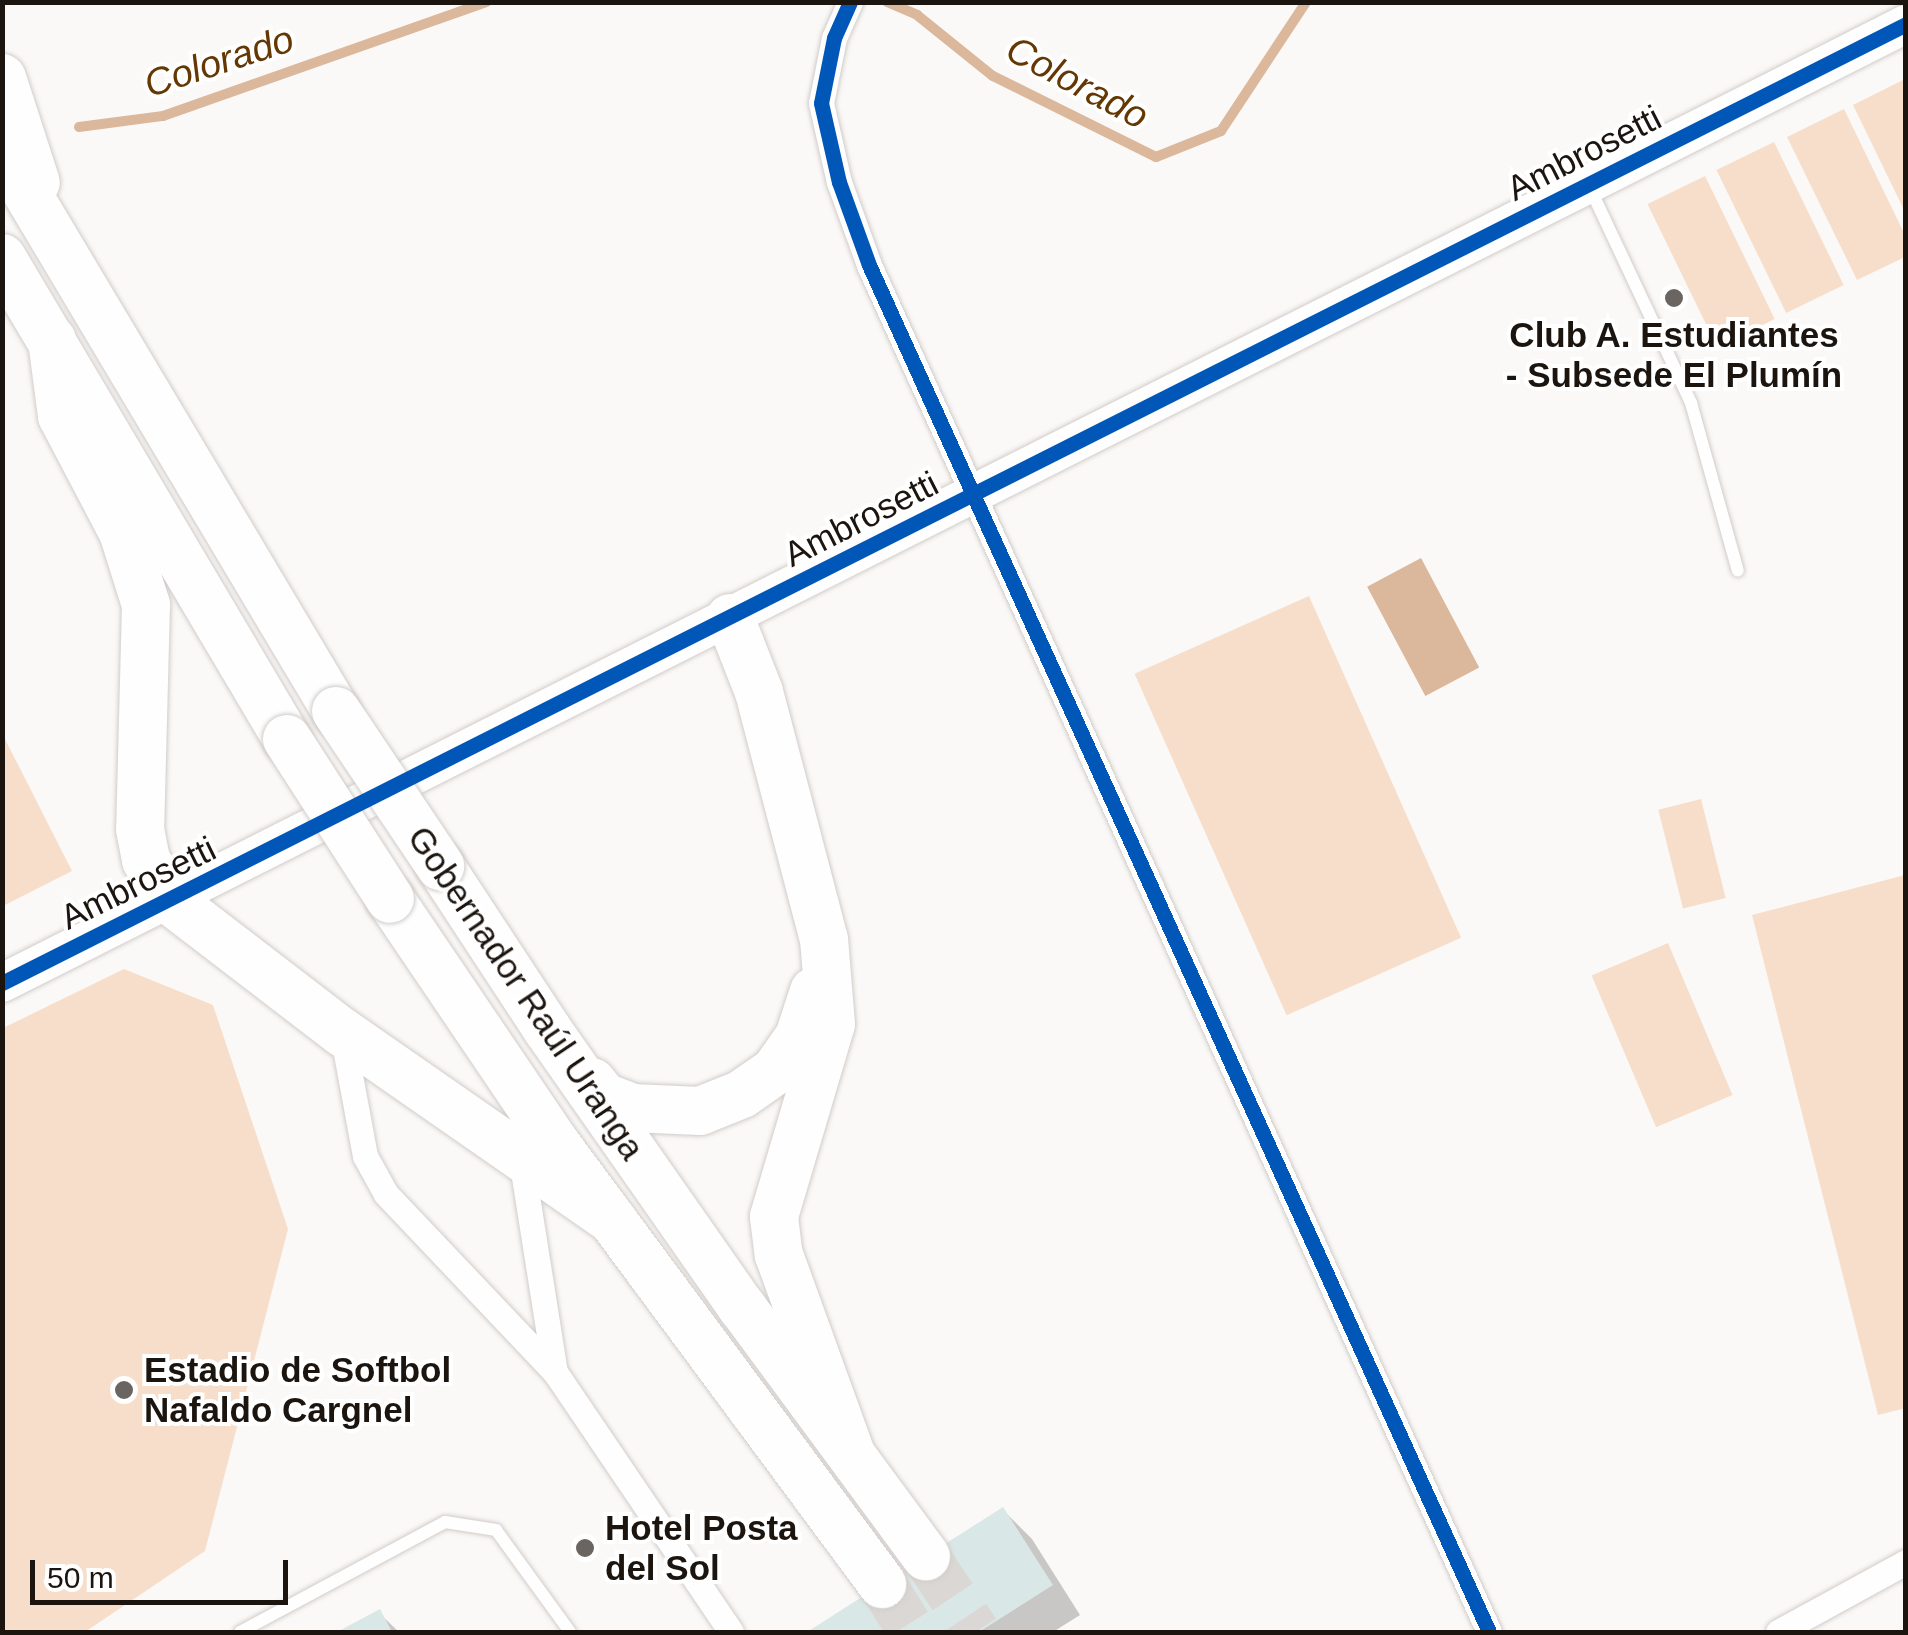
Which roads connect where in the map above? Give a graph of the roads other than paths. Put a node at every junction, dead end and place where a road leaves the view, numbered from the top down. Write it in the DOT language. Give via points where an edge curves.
graph roads {
  1 [pos="850,2"];
  2 [pos="1906,24"];
  3 [pos="2,78"];
  4 [pos="2,151"];
  5 [pos="1588,184"];
  6 [pos="52,234"];
  7 [pos="2,258"];
  8 [pos="52,340"];
  9 [pos="971,496"];
  10 [pos="1738,571"];
  11 [pos="730,618"];
  12 [pos="171,901"];
  13 [pos="824,939"];
  14 [pos="2,983"];
  15 [pos="547,1028"];
  16 [pos="342,1032"];
  17 [pos="508,1074"];
  18 [pos="520,1155"];
  19 [pos="612,1220"];
  20 [pos="555,1372"];
  21 [pos="850,1450"];
  22 [pos="926,1556"];
  23 [pos="1906,1562"];
  24 [pos="882,1584"];
  25 [pos="240,1632"];
  26 [pos="570,1632"];
  27 [pos="731,1632"];
  28 [pos="1488,1632"];
  29 [pos="1778,1632"];
  1 -- 9 [label="street" via="834,38 821,103 839,182"];
  2 -- 5 [label="street, Ambrosetti"];
  3 -- 6 [label="highway"];
  4 -- 6 [label="highway, Gobernador Raúl Uranga"];
  5 -- 9 [label="street, Ambrosetti"];
  5 -- 10 [label="lane" via="1691,404"];
  6 -- 15 [label="highway, Gobernador Raúl Uranga, bridge" via="336,712"];
  7 -- 8 [label="highway, Gobernador Raúl Uranga"];
  8 -- 12 [label="highway" via="62,416 123,532 146,606 140,829 146,860"];
  8 -- 17 [label="highway, Gobernador Raúl Uranga, bridge" via="287,739"];
  9 -- 11 [label="street, Ambrosetti"];
  9 -- 28 [label="street"];
  11 -- 12 [label="street, Ambrosetti"];
  11 -- 13 [label="highway" via="759,692"];
  12 -- 14 [label="street, Ambrosetti"];
  12 -- 16 [label="highway"];
  13 -- 15 [label="highway" via="800,1038 775,1071 700,1111 662,1113 604,1097"];
  13 -- 21 [label="highway" via="831,1024 774,1217 779,1254"];
  15 -- 21 [label="highway, Gobernador Raúl Uranga"];
  16 -- 18 [label="highway"];
  16 -- 20 [label="street" via="365,1156 386,1194"];
  17 -- 18 [label="street"];
  17 -- 19 [label="highway, Gobernador Raúl Uranga"];
  18 -- 19 [label="highway"];
  18 -- 20 [label="street"];
  19 -- 24 [label="highway, Gobernador Raúl Uranga"];
  20 -- 27 [label="street"];
  21 -- 22 [label="highway, Gobernador Raúl Uranga"];
  23 -- 29 [label="street"];
  25 -- 26 [label="lane" via="445,1522 496,1530"];
}
